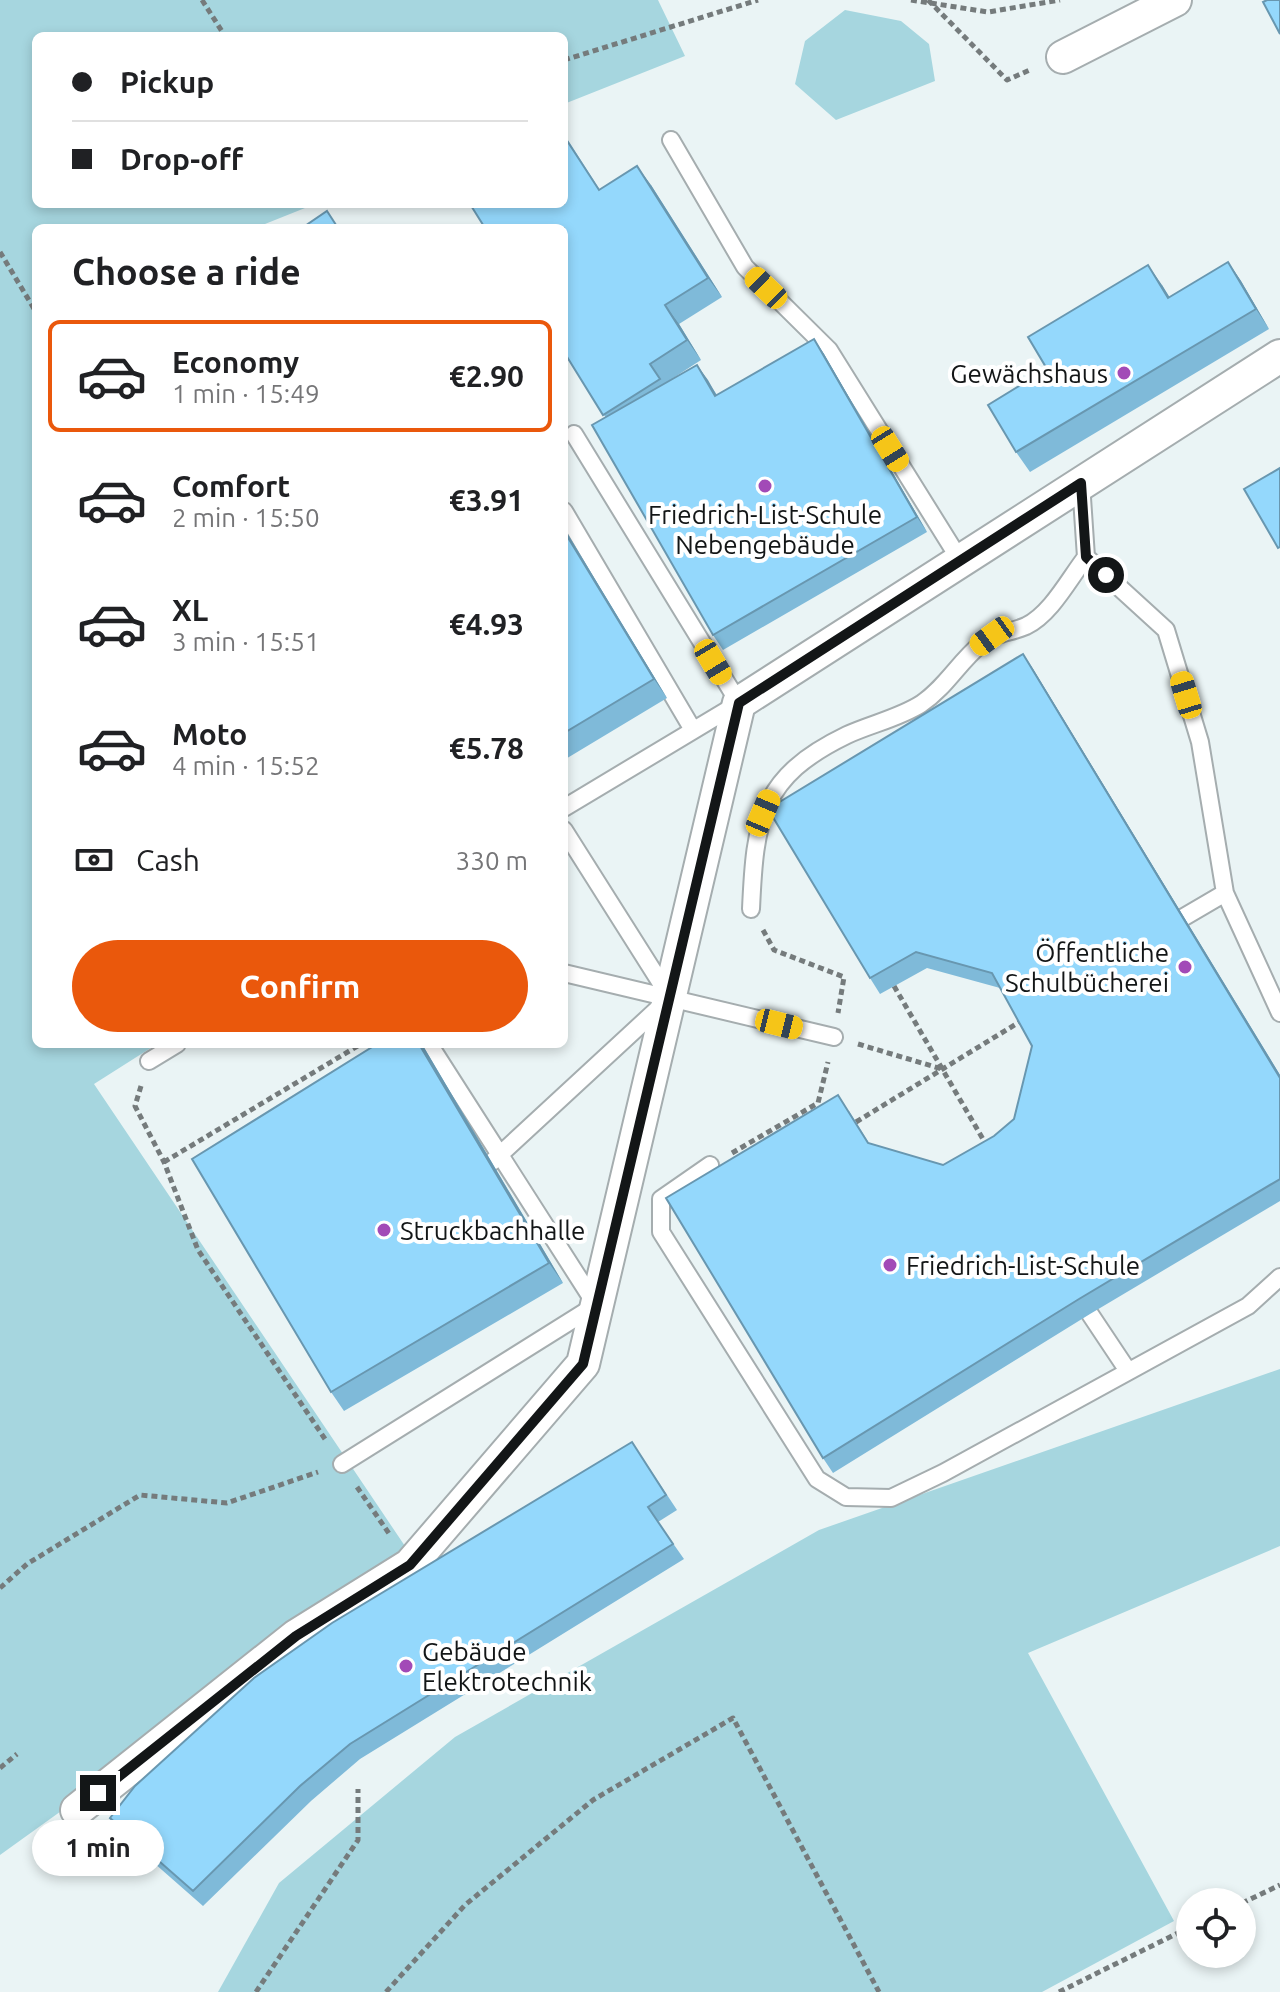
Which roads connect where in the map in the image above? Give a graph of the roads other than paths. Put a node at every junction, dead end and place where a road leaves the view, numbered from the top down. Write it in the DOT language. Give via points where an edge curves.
graph roads {
  1 [pos="1175,0"];
  2 [pos="1063,57"];
  3 [pos="671,140"];
  4 [pos="1280,356"];
  5 [pos="574,434"];
  6 [pos="1081,483"];
  7 [pos="568,518"];
  8 [pos="1086,557"];
  9 [pos="960,560"];
  10 [pos="739,703"];
  11 [pos="693,730"];
  12 [pos="568,806"];
  13 [pos="568,836"];
  14 [pos="1225,893"];
  15 [pos="751,909"];
  16 [pos="1184,917"];
  17 [pos="568,974"];
  18 [pos="670,997"];
  19 [pos="1280,1013"];
  20 [pos="834,1037"];
  21 [pos="170,1048"];
  22 [pos="431,1048"];
  23 [pos="149,1061"];
  24 [pos="496,1160"];
  25 [pos="710,1165"];
  26 [pos="682,1221"];
  27 [pos="661,1232"];
  28 [pos="1280,1277"];
  29 [pos="1090,1314"];
  30 [pos="1128,1371"];
  31 [pos="342,1464"];
  32 [pos="77,1810"];
  1 -- 2 [label="street"];
  3 -- 9 [label="lane" via="745,267 829,350"];
  4 -- 6 [label="street"];
  5 -- 10 [label="lane"];
  6 -- 8 [label="lane"];
  6 -- 9 [label="street"];
  7 -- 11 [label="lane"];
  8 -- 14 [label="lane" via="1166,630 1200,742"];
  8 -- 15 [label="lane" via="1040,618 992,636 918,705 821,750 772,791 754,849"];
  9 -- 10 [label="street"];
  10 -- 11 [label="lane"];
  10 -- 18 [label="street"];
  11 -- 12 [label="lane"];
  13 -- 18 [label="lane"];
  14 -- 16 [label="lane"];
  14 -- 19 [label="lane"];
  17 -- 18 [label="lane"];
  18 -- 20 [label="lane"];
  18 -- 24 [label="lane"];
  18 -- 32 [label="street" via="583,1364 410,1565 296,1636"];
  21 -- 23 [label="lane"];
  22 -- 24 [label="lane"];
  24 -- 31 [label="lane" via="596,1305"];
  25 -- 27 [label="lane" via="661,1199"];
  26 -- 27 [label="lane"];
  27 -- 30 [label="lane" via="817,1479 846,1497 891,1498"];
  28 -- 30 [label="lane" via="1248,1306"];
  29 -- 30 [label="lane"];
}
